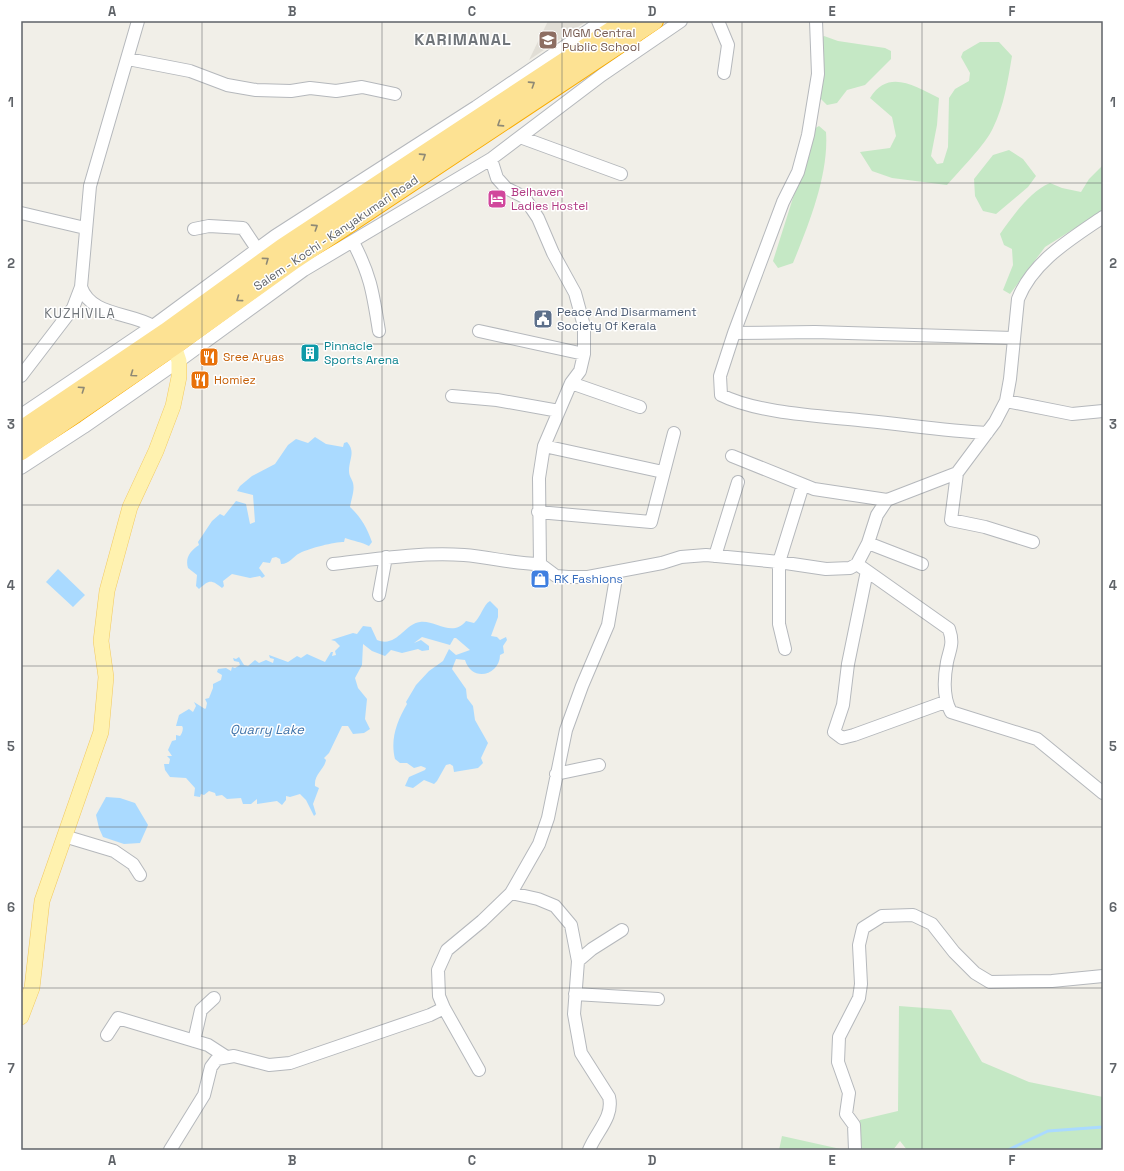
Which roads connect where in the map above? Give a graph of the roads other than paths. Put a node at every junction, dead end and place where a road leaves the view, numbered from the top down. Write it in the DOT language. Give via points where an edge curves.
graph roads {
  1 [pos="138,21"];
  2 [pos="602,21"];
  3 [pos="626,21"];
  4 [pos="654,21"];
  5 [pos="681,21"];
  6 [pos="718,21"];
  7 [pos="816,21"];
  8 [pos="128,59"];
  9 [pos="724,73"];
  10 [pos="395,94"];
  11 [pos="520,137"];
  12 [pos="491,159"];
  13 [pos="621,174"];
  14 [pos="21,213"];
  15 [pos="1103,216"];
  16 [pos="84,228"];
  17 [pos="194,229"];
  18 [pos="352,242"];
  19 [pos="257,249"];
  20 [pos="81,287"];
  21 [pos="379,331"];
  22 [pos="479,331"];
  23 [pos="734,333"];
  24 [pos="1013,338"];
  25 [pos="168,341"];
  26 [pos="584,354"];
  27 [pos="21,376"];
  28 [pos="571,383"];
  29 [pos="452,396"];
  30 [pos="1006,401"];
  31 [pos="640,407"];
  32 [pos="559,411"];
  33 [pos="1103,411"];
  34 [pos="21,415"];
  35 [pos="21,430"];
  36 [pos="674,433"];
  37 [pos="986,433"];
  38 [pos="544,446"];
  39 [pos="21,451"];
  40 [pos="732,456"];
  41 [pos="21,468"];
  42 [pos="663,472"];
  43 [pos="957,473"];
  44 [pos="738,482"];
  45 [pos="803,485"];
  46 [pos="887,500"];
  47 [pos="538,512"];
  48 [pos="1033,542"];
  49 [pos="868,543"];
  50 [pos="715,556"];
  51 [pos="386,557"];
  52 [pos="780,562"];
  53 [pos="333,564"];
  54 [pos="540,564"];
  55 [pos="857,564"];
  56 [pos="922,564"];
  57 [pos="867,571"];
  58 [pos="617,572"];
  59 [pos="379,595"];
  60 [pos="785,649"];
  61 [pos="945,702"];
  62 [pos="600,765"];
  63 [pos="556,774"];
  64 [pos="1103,793"];
  65 [pos="64,836"];
  66 [pos="140,875"];
  67 [pos="511,893"];
  68 [pos="622,930"];
  69 [pos="578,961"];
  70 [pos="1103,976"];
  71 [pos="574,994"];
  72 [pos="214,998"];
  73 [pos="658,999"];
  74 [pos="444,1008"];
  75 [pos="21,1017"];
  76 [pos="107,1035"];
  77 [pos="194,1041"];
  78 [pos="225,1056"];
  79 [pos="478,1070"];
  80 [pos="170,1150"];
  81 [pos="588,1150"];
  82 [pos="854,1150"];
  1 -- 8 [label="street"];
  2 -- 19 [label="street" via="476,107"];
  25 -- 3 [label="highway, Salem - Kochi - Kanyakumari Road, one-way" via="282,248"];
  4 -- 25 [label="highway, Salem - Kochi - Kanyakumari Road, one-way"];
  5 -- 11 [label="street" via="602,75"];
  6 -- 9 [label="street" via="728,45"];
  7 -- 23 [label="street" via="818,74 808,135 798,172 783,202"];
  8 -- 10 [label="street" via="190,71 227,84 256,90 291,91 310,88 336,91 362,87"];
  8 -- 16 [label="street" via="90,186"];
  11 -- 12 [label="street"];
  11 -- 13 [label="street"];
  12 -- 18 [label="street"];
  12 -- 26 [label="street" via="497,178 506,188 524,197 538,218 575,294 584,326"];
  14 -- 16 [label="street"];
  15 -- 24 [label="street" via="1048,255 1022,288"];
  16 -- 20 [label="street"];
  17 -- 19 [label="street" via="209,226 243,228"];
  18 -- 21 [label="street" via="372,286"];
  18 -- 25 [label="street"];
  19 -- 25 [label="street"];
  20 -- 25 [label="street" via="85,297 97,307 141,319"];
  20 -- 27 [label="street" via="73,308"];
  22 -- 26 [label="street"];
  23 -- 24 [label="street" via="815,332"];
  23 -- 37 [label="street" via="720,376 721,396 734,402 794,413 952,432"];
  24 -- 30 [label="street"];
  25 -- 34 [label="street"];
  35 -- 25 [label="highway, Salem - Kochi - Kanyakumari Road, one-way"];
  25 -- 39 [label="highway, Salem - Kochi - Kanyakumari Road, one-way"];
  25 -- 41 [label="street" via="84,427"];
  25 -- 65 [label="main road" via="179,377 156,451 130,507 107,591 101,642 106,677 101,732"];
  26 -- 28 [label="street" via="580,371"];
  28 -- 31 [label="street"];
  28 -- 32 [label="street"];
  29 -- 32 [label="street" via="497,400"];
  30 -- 33 [label="street" via="1072,414"];
  30 -- 37 [label="street"];
  32 -- 38 [label="street"];
  36 -- 42 [label="street"];
  37 -- 43 [label="street"];
  38 -- 42 [label="street"];
  38 -- 47 [label="street" via="539,478"];
  40 -- 45 [label="street"];
  42 -- 47 [label="street" via="650,522"];
  43 -- 46 [label="street"];
  43 -- 48 [label="street" via="951,520 985,527"];
  44 -- 50 [label="street"];
  45 -- 46 [label="street" via="814,489"];
  45 -- 52 [label="street"];
  46 -- 49 [label="street" via="877,515"];
  47 -- 54 [label="street"];
  49 -- 55 [label="street"];
  49 -- 56 [label="street"];
  50 -- 52 [label="street"];
  50 -- 58 [label="street" via="681,557"];
  51 -- 53 [label="street"];
  51 -- 54 [label="street" via="465,555 515,564"];
  51 -- 59 [label="street"];
  52 -- 55 [label="street" via="826,569 850,568"];
  52 -- 60 [label="street" via="779,624"];
  54 -- 58 [label="street" via="556,576 588,577"];
  55 -- 57 [label="street"];
  57 -- 61 [label="street" via="949,629 953,640 947,663"];
  57 -- 61 [label="street" via="848,664 843,705 834,732 842,738 854,735"];
  58 -- 63 [label="street" via="608,626 566,730"];
  61 -- 64 [label="street" via="951,712 1037,739"];
  62 -- 63 [label="street"];
  63 -- 67 [label="street" via="548,818 539,844"];
  65 -- 66 [label="street" via="114,851 133,864"];
  65 -- 75 [label="main road" via="42,901 32,988"];
  67 -- 69 [label="street" via="555,906 571,925"];
  67 -- 74 [label="street" via="447,950 438,970 439,996"];
  68 -- 69 [label="street" via="592,948"];
  69 -- 71 [label="street"];
  70 -- 82 [label="street" via="1052,981 990,982 974,973 932,924 913,915 882,916 863,928 859,945 860,991 839,1037 838,1062 849,1093 846,1114 854,1126"];
  71 -- 73 [label="street"];
  71 -- 81 [label="street" via="574,1014 581,1053 609,1097 610,1103 605,1122"];
  72 -- 77 [label="street" via="201,1010"];
  74 -- 78 [label="street" via="290,1064 269,1065"];
  74 -- 79 [label="street"];
  76 -- 77 [label="street" via="118,1018"];
  77 -- 78 [label="street" via="208,1045"];
  78 -- 80 [label="street" via="213,1062 204,1095"];
}
